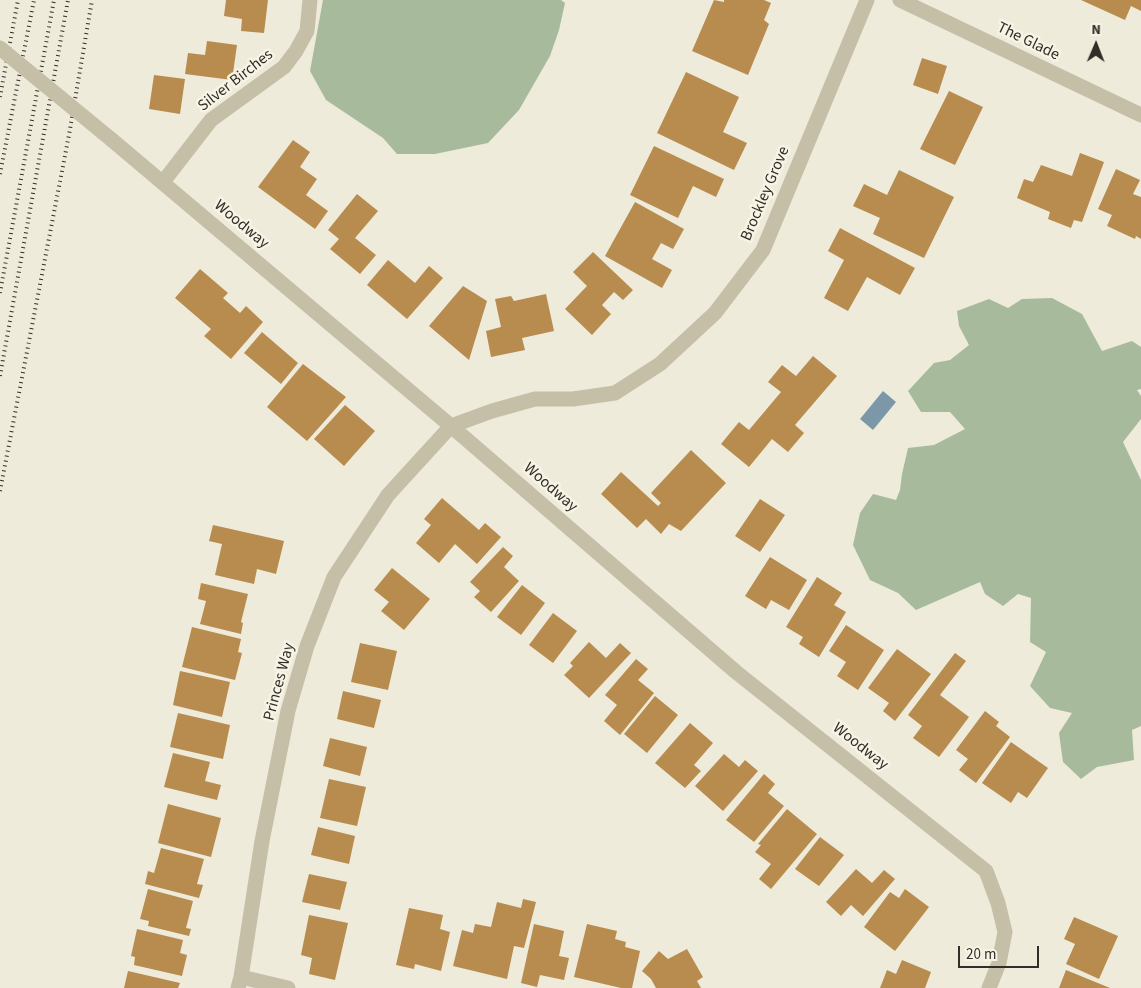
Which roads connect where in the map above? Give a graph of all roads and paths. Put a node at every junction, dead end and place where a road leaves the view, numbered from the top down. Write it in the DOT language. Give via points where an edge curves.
graph roads {
  1 [pos="310,0"];
  2 [pos="867,0"];
  3 [pos="900,0"];
  4 [pos="0,48"];
  5 [pos="1141,115"];
  6 [pos="163,182"];
  7 [pos="451,426"];
  8 [pos="240,982"];
  9 [pos="288,988"];
  10 [pos="989,988"];
  1 -- 6 [label="street, Silver Birches" via="308,31 284,67 211,120"];
  2 -- 7 [label="street, Brockley Grove" via="763,250 715,313 660,364 615,393 573,399 535,399"];
  3 -- 5 [label="street, The Glade"];
  4 -- 6 [label="street, Woodway, bridge"];
  6 -- 7 [label="street, Woodway"];
  7 -- 8 [label="street, Princes Way" via="388,495 334,577 307,646 288,711 269,804"];
  7 -- 10 [label="street, Woodway" via="736,672 986,871 1005,932 999,963"];
  8 -- 9 [label="street"];
}
